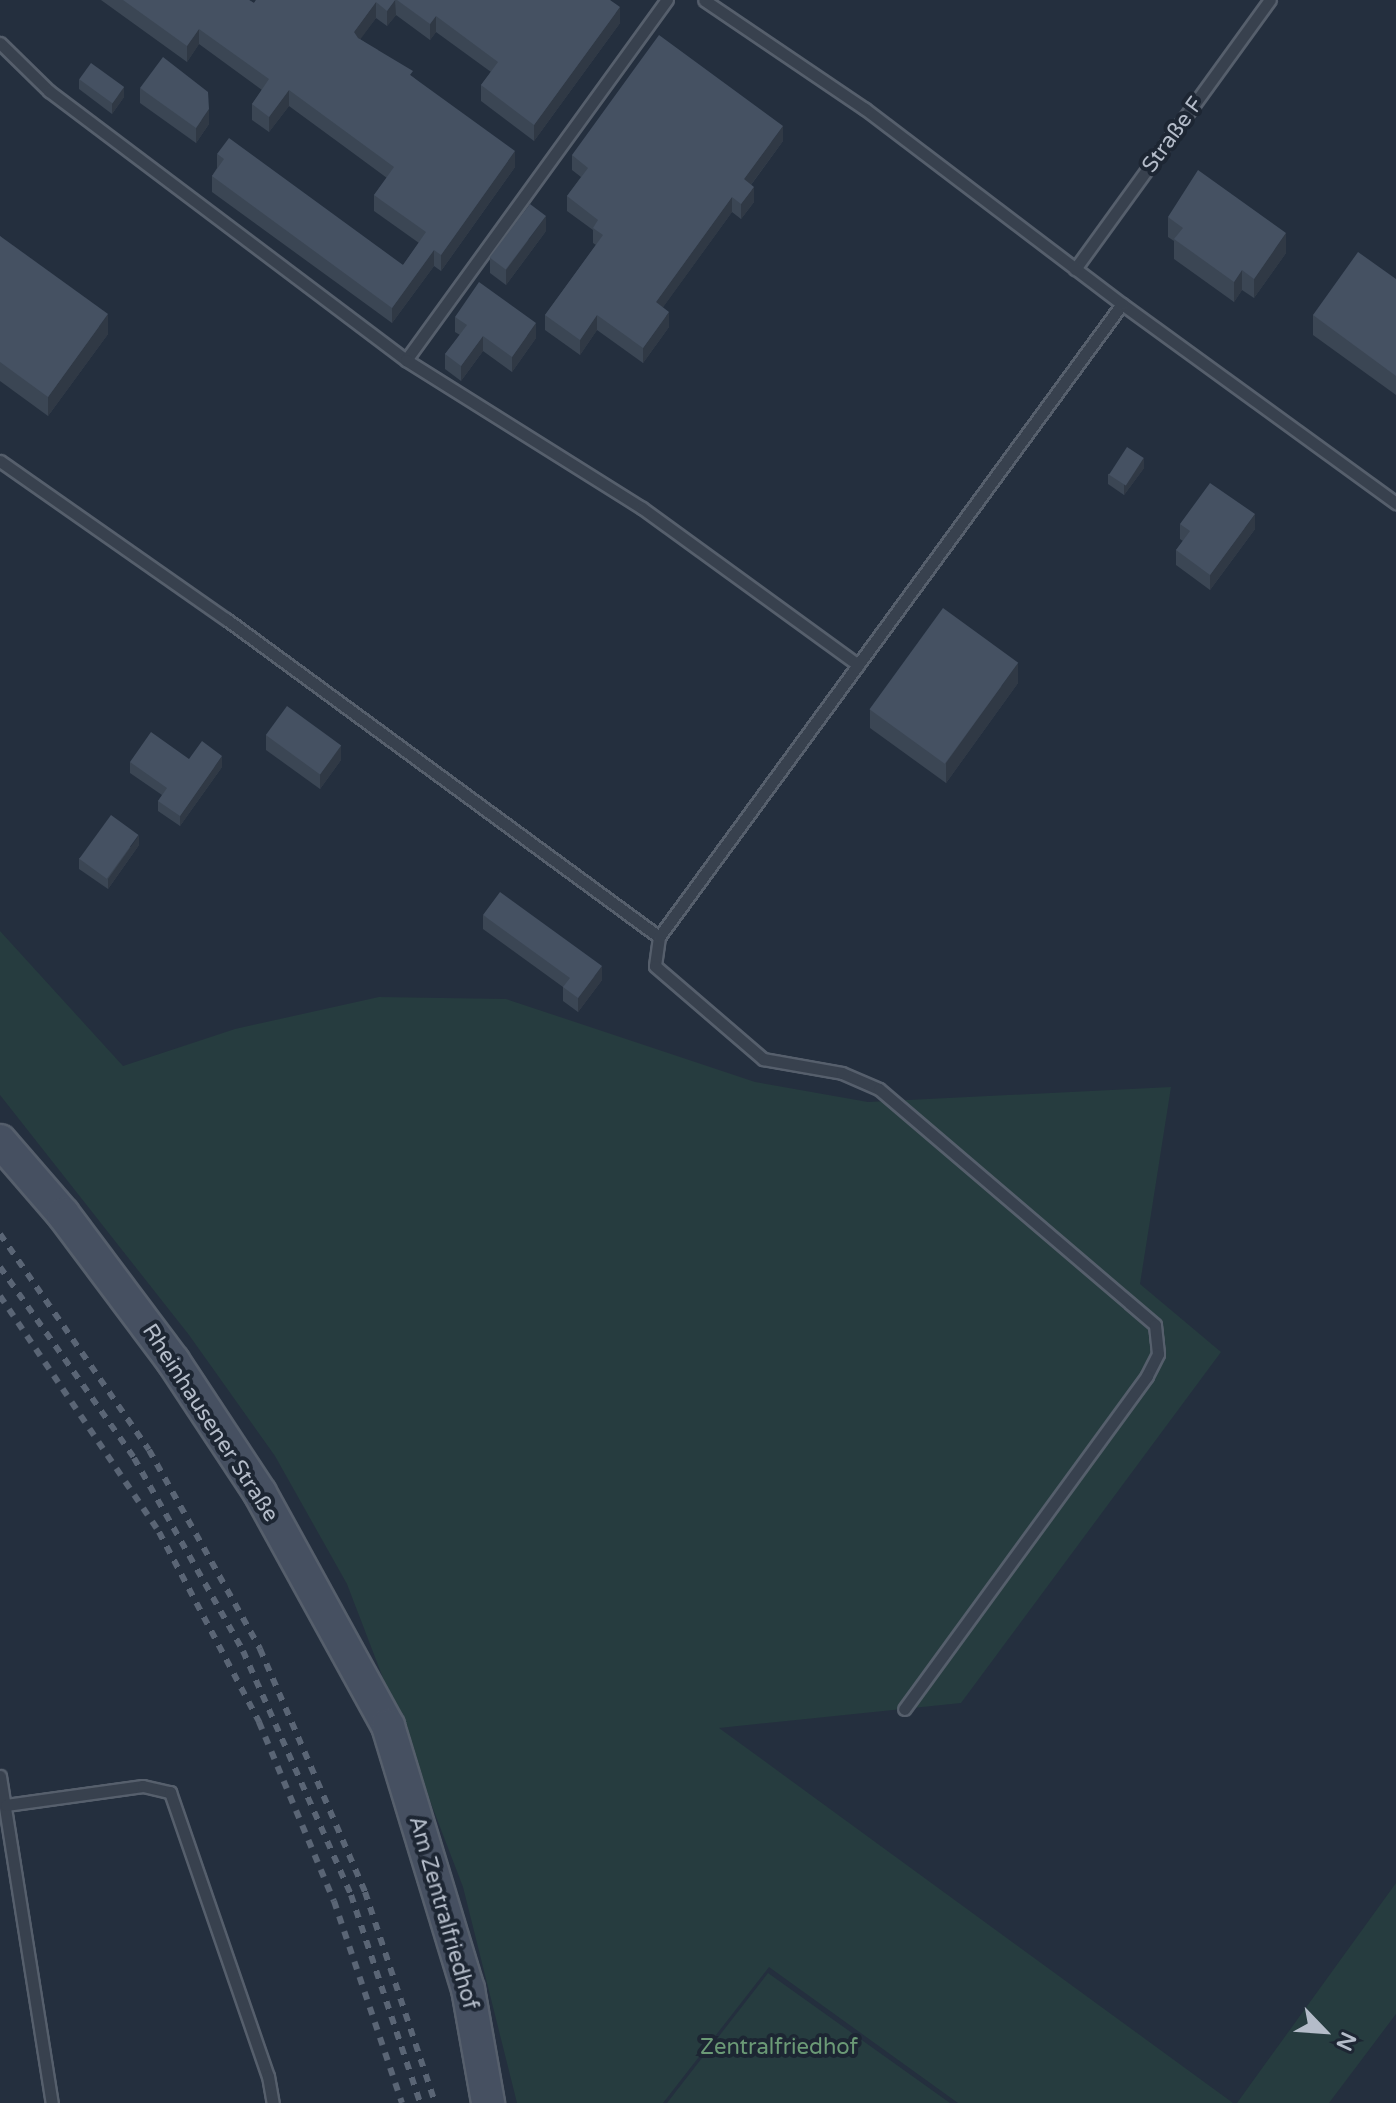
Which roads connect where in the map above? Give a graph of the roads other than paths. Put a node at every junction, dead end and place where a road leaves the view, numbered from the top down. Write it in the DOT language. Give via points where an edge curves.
graph roads {
  1 [pos="667,0"];
  2 [pos="704,0"];
  3 [pos="1270,0"];
  4 [pos="0,43"];
  5 [pos="1075,269"];
  6 [pos="1122,304"];
  7 [pos="406,360"];
  8 [pos="0,461"];
  9 [pos="1396,503"];
  10 [pos="858,665"];
  11 [pos="659,937"];
  12 [pos="0,1141"];
  13 [pos="904,1709"];
  14 [pos="388,1726"];
  15 [pos="0,1776"];
  16 [pos="6,1805"];
  17 [pos="52,2103"];
  18 [pos="273,2103"];
  19 [pos="488,2103"];
  1 -- 7 [label="lane"];
  2 -- 5 [label="lane" via="865,109"];
  3 -- 5 [label="lane, Straße F"];
  4 -- 7 [label="lane" via="49,91"];
  5 -- 6 [label="lane"];
  6 -- 9 [label="lane"];
  6 -- 10 [label="lane"];
  7 -- 10 [label="lane" via="642,508"];
  8 -- 11 [label="lane" via="226,619"];
  10 -- 11 [label="lane"];
  11 -- 13 [label="lane" via="655,966 763,1059 842,1073 879,1089 1155,1325 1160,1340 1147,1376"];
  12 -- 14 [label="street, Rheinhausener Straße" via="63,1214 190,1387 260,1493"];
  14 -- 19 [label="street, Am Zentralfriedhof" via="468,1989"];
  15 -- 16 [label="lane"];
  16 -- 17 [label="lane"];
  16 -- 18 [label="lane" via="143,1786 170,1792"];
}
